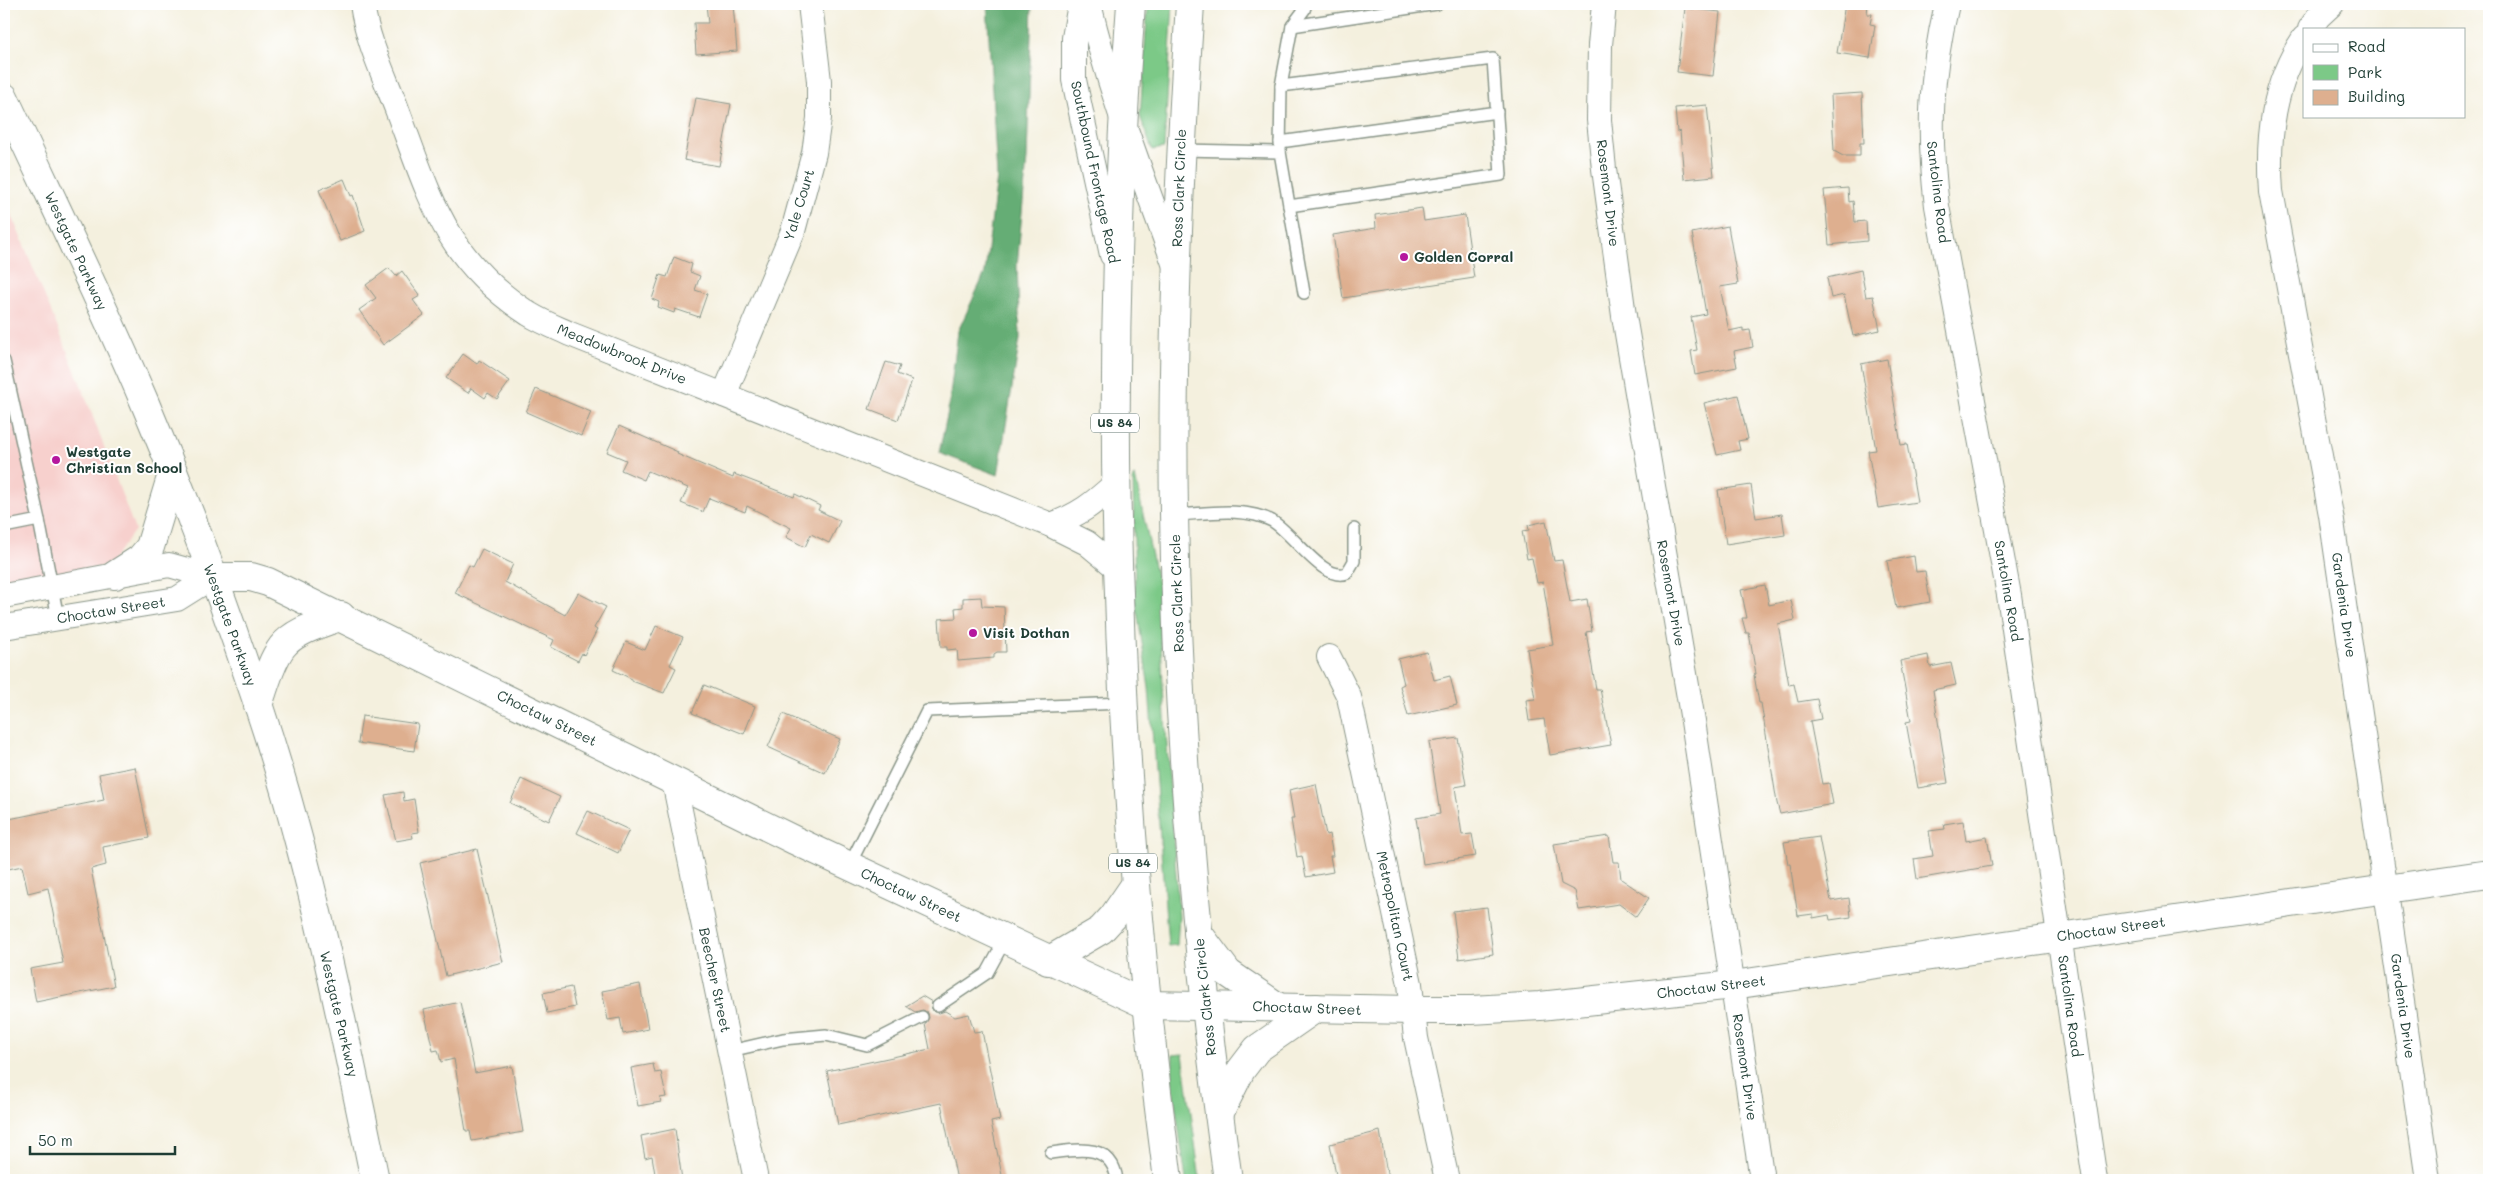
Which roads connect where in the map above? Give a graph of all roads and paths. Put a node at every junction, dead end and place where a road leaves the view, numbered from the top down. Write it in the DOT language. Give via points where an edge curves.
graph roads {
  1 [pos="362,4"];
  2 [pos="810,4"];
  3 [pos="1080,4"];
  4 [pos="1089,4"];
  5 [pos="1132,4"];
  6 [pos="1190,4"];
  7 [pos="1306,4"];
  8 [pos="1437,4"];
  9 [pos="1604,4"];
  10 [pos="1946,4"];
  11 [pos="2332,4"];
  12 [pos="1292,26"];
  13 [pos="2311,28"];
  14 [pos="2303,39"];
  15 [pos="1281,86"];
  16 [pos="4,97"];
  17 [pos="1497,112"];
  18 [pos="1124,127"];
  19 [pos="1280,147"];
  20 [pos="1180,150"];
  21 [pos="1289,206"];
  22 [pos="1176,270"];
  23 [pos="1117,280"];
  24 [pos="1304,294"];
  25 [pos="4,361"];
  26 [pos="724,395"];
  27 [pos="173,472"];
  28 [pos="1115,484"];
  29 [pos="1174,515"];
  30 [pos="39,520"];
  31 [pos="1051,525"];
  32 [pos="4,527"];
  33 [pos="1354,530"];
  34 [pos="1117,568"];
  35 [pos="115,576"];
  36 [pos="212,577"];
  37 [pos="52,587"];
  38 [pos="4,596"];
  39 [pos="341,616"];
  40 [pos="58,618"];
  41 [pos="4,627"];
  42 [pos="1329,657"];
  43 [pos="1123,703"];
  44 [pos="258,704"];
  45 [pos="674,781"];
  46 [pos="849,866"];
  47 [pos="2489,874"];
  48 [pos="1135,885"];
  49 [pos="2386,889"];
  50 [pos="1198,932"];
  51 [pos="2060,936"];
  52 [pos="1005,940"];
  53 [pos="1048,960"];
  54 [pos="1733,985"];
  55 [pos="1146,1005"];
  56 [pos="1206,1005"];
  57 [pos="938,1006"];
  58 [pos="1278,1007"];
  59 [pos="1316,1008"];
  60 [pos="1413,1010"];
  61 [pos="922,1017"];
  62 [pos="730,1050"];
  63 [pos="1219,1114"];
  64 [pos="1051,1152"];
  65 [pos="375,1180"];
  66 [pos="756,1180"];
  67 [pos="1117,1180"];
  68 [pos="1168,1180"];
  69 [pos="1228,1180"];
  70 [pos="1446,1180"];
  71 [pos="1762,1180"];
  72 [pos="2094,1180"];
  73 [pos="2428,1180"];
  1 -- 26 [label="street, Meadowbrook Drive" via="369,36 439,219 466,260 484,280 531,315 570,334"];
  2 -- 26 [label="street, Yale Court" via="819,81 814,153 793,230"];
  3 -- 23 [label="street, Southbound Frontage Road" via="1074,38 1074,80"];
  4 -- 18 [label="street"];
  5 -- 18 [label="main road, US 84"];
  6 -- 20 [label="main road, Ross Clark Circle"];
  7 -- 12 [label="lane"];
  8 -- 12 [label="lane"];
  9 -- 54 [label="street, Rosemont Drive" via="1599,120 1604,169 1624,316 1693,721"];
  10 -- 51 [label="street, Santolina Road" via="1934,69 1931,158 1937,206 2009,595"];
  11 -- 13 [label="street"];
  12 -- 15 [label="lane"];
  14 -- 49 [label="street, Gardenia Drive" via="2280,89 2271,122 2268,159 2271,191 2331,515"];
  15 -- 17 [label="lane" via="1493,59"];
  15 -- 19 [label="lane"];
  16 -- 27 [label="main road, Westgate Parkway" via="110,325"];
  17 -- 19 [label="lane"];
  17 -- 21 [label="lane" via="1501,175"];
  18 -- 22 [label="street"];
  18 -- 23 [label="main road, US 84"];
  19 -- 20 [label="lane"];
  19 -- 21 [label="lane"];
  20 -- 22 [label="main road, Ross Clark Circle"];
  21 -- 24 [label="lane"];
  22 -- 29 [label="main road, Ross Clark Circle"];
  23 -- 28 [label="main road, US 84"];
  25 -- 30 [label="lane"];
  26 -- 31 [label="street, Meadowbrook Drive"];
  27 -- 35 [label="main road" via="150,547 140,559"];
  27 -- 36 [label="main road, Westgate Parkway"];
  28 -- 31 [label="street" via="1075,516"];
  28 -- 34 [label="main road, US 84"];
  29 -- 33 [label="lane" via="1235,513 1264,518 1293,538 1327,572 1335,575 1347,573 1353,565"];
  29 -- 50 [label="main road, Ross Clark Circle" via="1184,734"];
  30 -- 32 [label="lane"];
  30 -- 37 [label="lane"];
  31 -- 34 [label="street, Meadowbrook Drive" via="1087,543"];
  34 -- 43 [label="main road, US 84"];
  35 -- 36 [label="street, Choctaw Street" via="169,565"];
  35 -- 37 [label="street, Choctaw Street"];
  36 -- 39 [label="main road, Choctaw Street" via="251,577 268,582"];
  36 -- 40 [label="street, Choctaw Street" via="177,599"];
  36 -- 44 [label="main road, Westgate Parkway"];
  37 -- 38 [label="street, Choctaw Street"];
  37 -- 40 [label="lane"];
  39 -- 44 [label="main road" via="297,634 283,645"];
  39 -- 45 [label="main road, Choctaw Street"];
  40 -- 41 [label="street, Choctaw Street"];
  42 -- 60 [label="street, Metropolitan Court" via="1348,697"];
  43 -- 46 [label="lane" via="927,711"];
  43 -- 48 [label="main road, US 84"];
  44 -- 65 [label="main road, Westgate Parkway" via="323,940"];
  45 -- 46 [label="main road, Choctaw Street"];
  45 -- 62 [label="street, Beecher Street"];
  46 -- 52 [label="main road, Choctaw Street"];
  47 -- 49 [label="main road, Choctaw Street"];
  48 -- 53 [label="main road" via="1101,930"];
  48 -- 55 [label="main road, US 84"];
  49 -- 51 [label="main road, Choctaw Street"];
  49 -- 73 [label="street, Gardenia Drive"];
  50 -- 56 [label="main road, Ross Clark Circle"];
  50 -- 58 [label="main road" via="1228,973"];
  51 -- 54 [label="main road, Choctaw Street"];
  51 -- 72 [label="street, Santolina Road"];
  52 -- 53 [label="main road, Choctaw Street"];
  52 -- 57 [label="lane" via="987,973"];
  53 -- 55 [label="main road, Choctaw Street"];
  54 -- 60 [label="main road, Choctaw Street" via="1540,1006"];
  54 -- 71 [label="street, Rosemont Drive"];
  55 -- 56 [label="main road, Choctaw Street"];
  55 -- 68 [label="main road, US 84"];
  56 -- 58 [label="main road, Choctaw Street"];
  56 -- 63 [label="main road, Ross Clark Circle"];
  58 -- 59 [label="main road, Choctaw Street"];
  59 -- 60 [label="main road, Choctaw Street"];
  59 -- 63 [label="main road" via="1257,1049 1241,1070"];
  60 -- 70 [label="street, Metropolitan Court"];
  61 -- 62 [label="lane" via="867,1045 826,1035 783,1039"];
  62 -- 66 [label="street, Beecher Street"];
  63 -- 69 [label="main road, Ross Clark Circle"];
  64 -- 67 [label="lane" via="1083,1148 1103,1154 1116,1171"];
}
